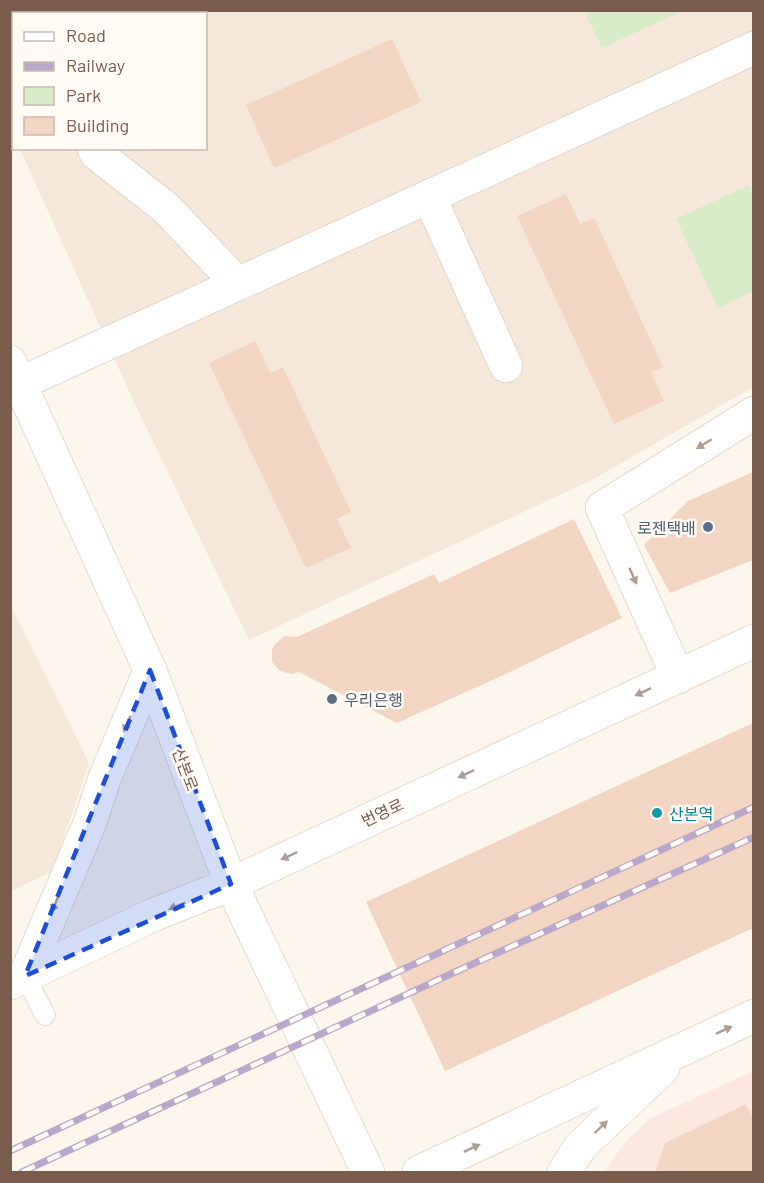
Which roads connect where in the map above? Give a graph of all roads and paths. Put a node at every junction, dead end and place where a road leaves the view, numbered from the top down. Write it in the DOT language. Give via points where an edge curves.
graph roads {
  1 [pos="753,48"];
  2 [pos="95,150"];
  3 [pos="429,196"];
  4 [pos="237,283"];
  5 [pos="506,366"];
  6 [pos="16,372"];
  7 [pos="753,413"];
  8 [pos="753,641"];
  9 [pos="150,670"];
  10 [pos="678,676"];
  11 [pos="231,884"];
  12 [pos="18,980"];
  13 [pos="45,1015"];
  14 [pos="753,1016"];
  15 [pos="683,1049"];
  16 [pos="368,1173"];
  17 [pos="419,1173"];
  18 [pos="564,1173"];
  1 -- 3 [label="street"];
  2 -- 4 [label="street" via="166,208"];
  3 -- 4 [label="street"];
  3 -- 5 [label="street"];
  4 -- 6 [label="street"];
  6 -- 9 [label="street, 산본로"];
  7 -- 10 [label="street, one-way" via="602,508"];
  8 -- 10 [label="street, 번영로"];
  9 -- 11 [label="street, 산본로"];
  9 -- 12 [label="street, one-way" via="89,825"];
  10 -- 11 [label="street, 번영로, one-way"];
  11 -- 12 [label="street, 번영로, one-way" via="153,915"];
  11 -- 16 [label="street, 산본로"];
  12 -- 13 [label="lane"];
  15 -- 14 [label="street, one-way"];
  17 -- 15 [label="street, one-way"];
  18 -- 15 [label="street, one-way" via="580,1147"];
}
